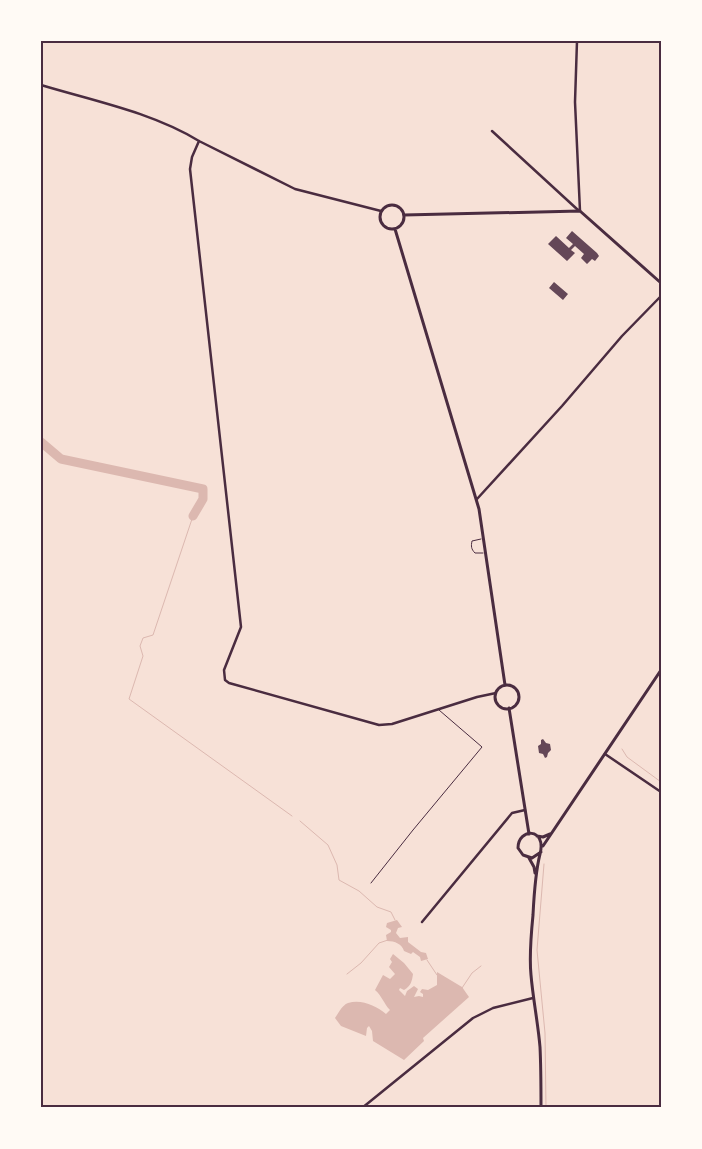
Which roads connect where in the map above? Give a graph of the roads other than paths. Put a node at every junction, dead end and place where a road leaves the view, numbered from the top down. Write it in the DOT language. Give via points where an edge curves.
graph roads {
  1 [pos="577,41"];
  2 [pos="41,85"];
  3 [pos="492,131"];
  4 [pos="199,141"];
  5 [pos="381,211"];
  6 [pos="580,211"];
  7 [pos="404,215"];
  8 [pos="395,229"];
  9 [pos="661,283"];
  10 [pos="661,296"];
  11 [pos="477,498"];
  12 [pos="484,538"];
  13 [pos="486,552"];
  14 [pos="661,670"];
  15 [pos="505,685"];
  16 [pos="496,693"];
  17 [pos="509,708"];
  18 [pos="439,709"];
  19 [pos="605,754"];
  20 [pos="661,792"];
  21 [pos="525,810"];
  22 [pos="553,832"];
  23 [pos="529,834"];
  24 [pos="537,836"];
  25 [pos="542,847"];
  26 [pos="540,852"];
  27 [pos="528,858"];
  28 [pos="536,877"];
  29 [pos="371,883"];
  30 [pos="422,922"];
  31 [pos="534,998"];
  32 [pos="362,1108"];
  33 [pos="541,1108"];
  1 -- 6 [label="street"];
  2 -- 4 [label="street" via="120,107"];
  3 -- 6 [label="street"];
  4 -- 5 [label="street" via="295,189"];
  4 -- 18 [label="street" via="190,169 241,627 224,670 224,680 379,725"];
  5 -- 7 [label="street" via="386,205 394,204"];
  5 -- 8 [label="street" via="382,224"];
  6 -- 7 [label="street"];
  6 -- 9 [label="street"];
  7 -- 8 [label="street" via="402,224"];
  8 -- 11 [label="street"];
  10 -- 11 [label="street"];
  11 -- 12 [label="street"];
  12 -- 13 [label="street"];
  12 -- 13 [label="lane" via="472,541 471,545 475,553"];
  13 -- 15 [label="street"];
  14 -- 19 [label="street"];
  15 -- 16 [label="street"];
  15 -- 17 [label="street" via="514,688 518,696 516,704"];
  16 -- 17 [label="street" via="497,704"];
  16 -- 18 [label="street"];
  17 -- 21 [label="street"];
  18 -- 29 [label="lane" via="482,747"];
  19 -- 20 [label="street"];
  19 -- 22 [label="street"];
  21 -- 23 [label="street"];
  21 -- 30 [label="street" via="512,813"];
  22 -- 24 [label="street"];
  22 -- 25 [label="street"];
  23 -- 24 [label="street"];
  23 -- 27 [label="street" via="522,837 518,845 521,854"];
  24 -- 25 [label="street"];
  25 -- 26 [label="street"];
  26 -- 27 [label="street"];
  26 -- 28 [label="street"];
  27 -- 28 [label="street"];
  28 -- 31 [label="street" via="530,947"];
  31 -- 32 [label="street" via="493,1008 473,1018"];
  31 -- 33 [label="street" via="540,1046"];
}
